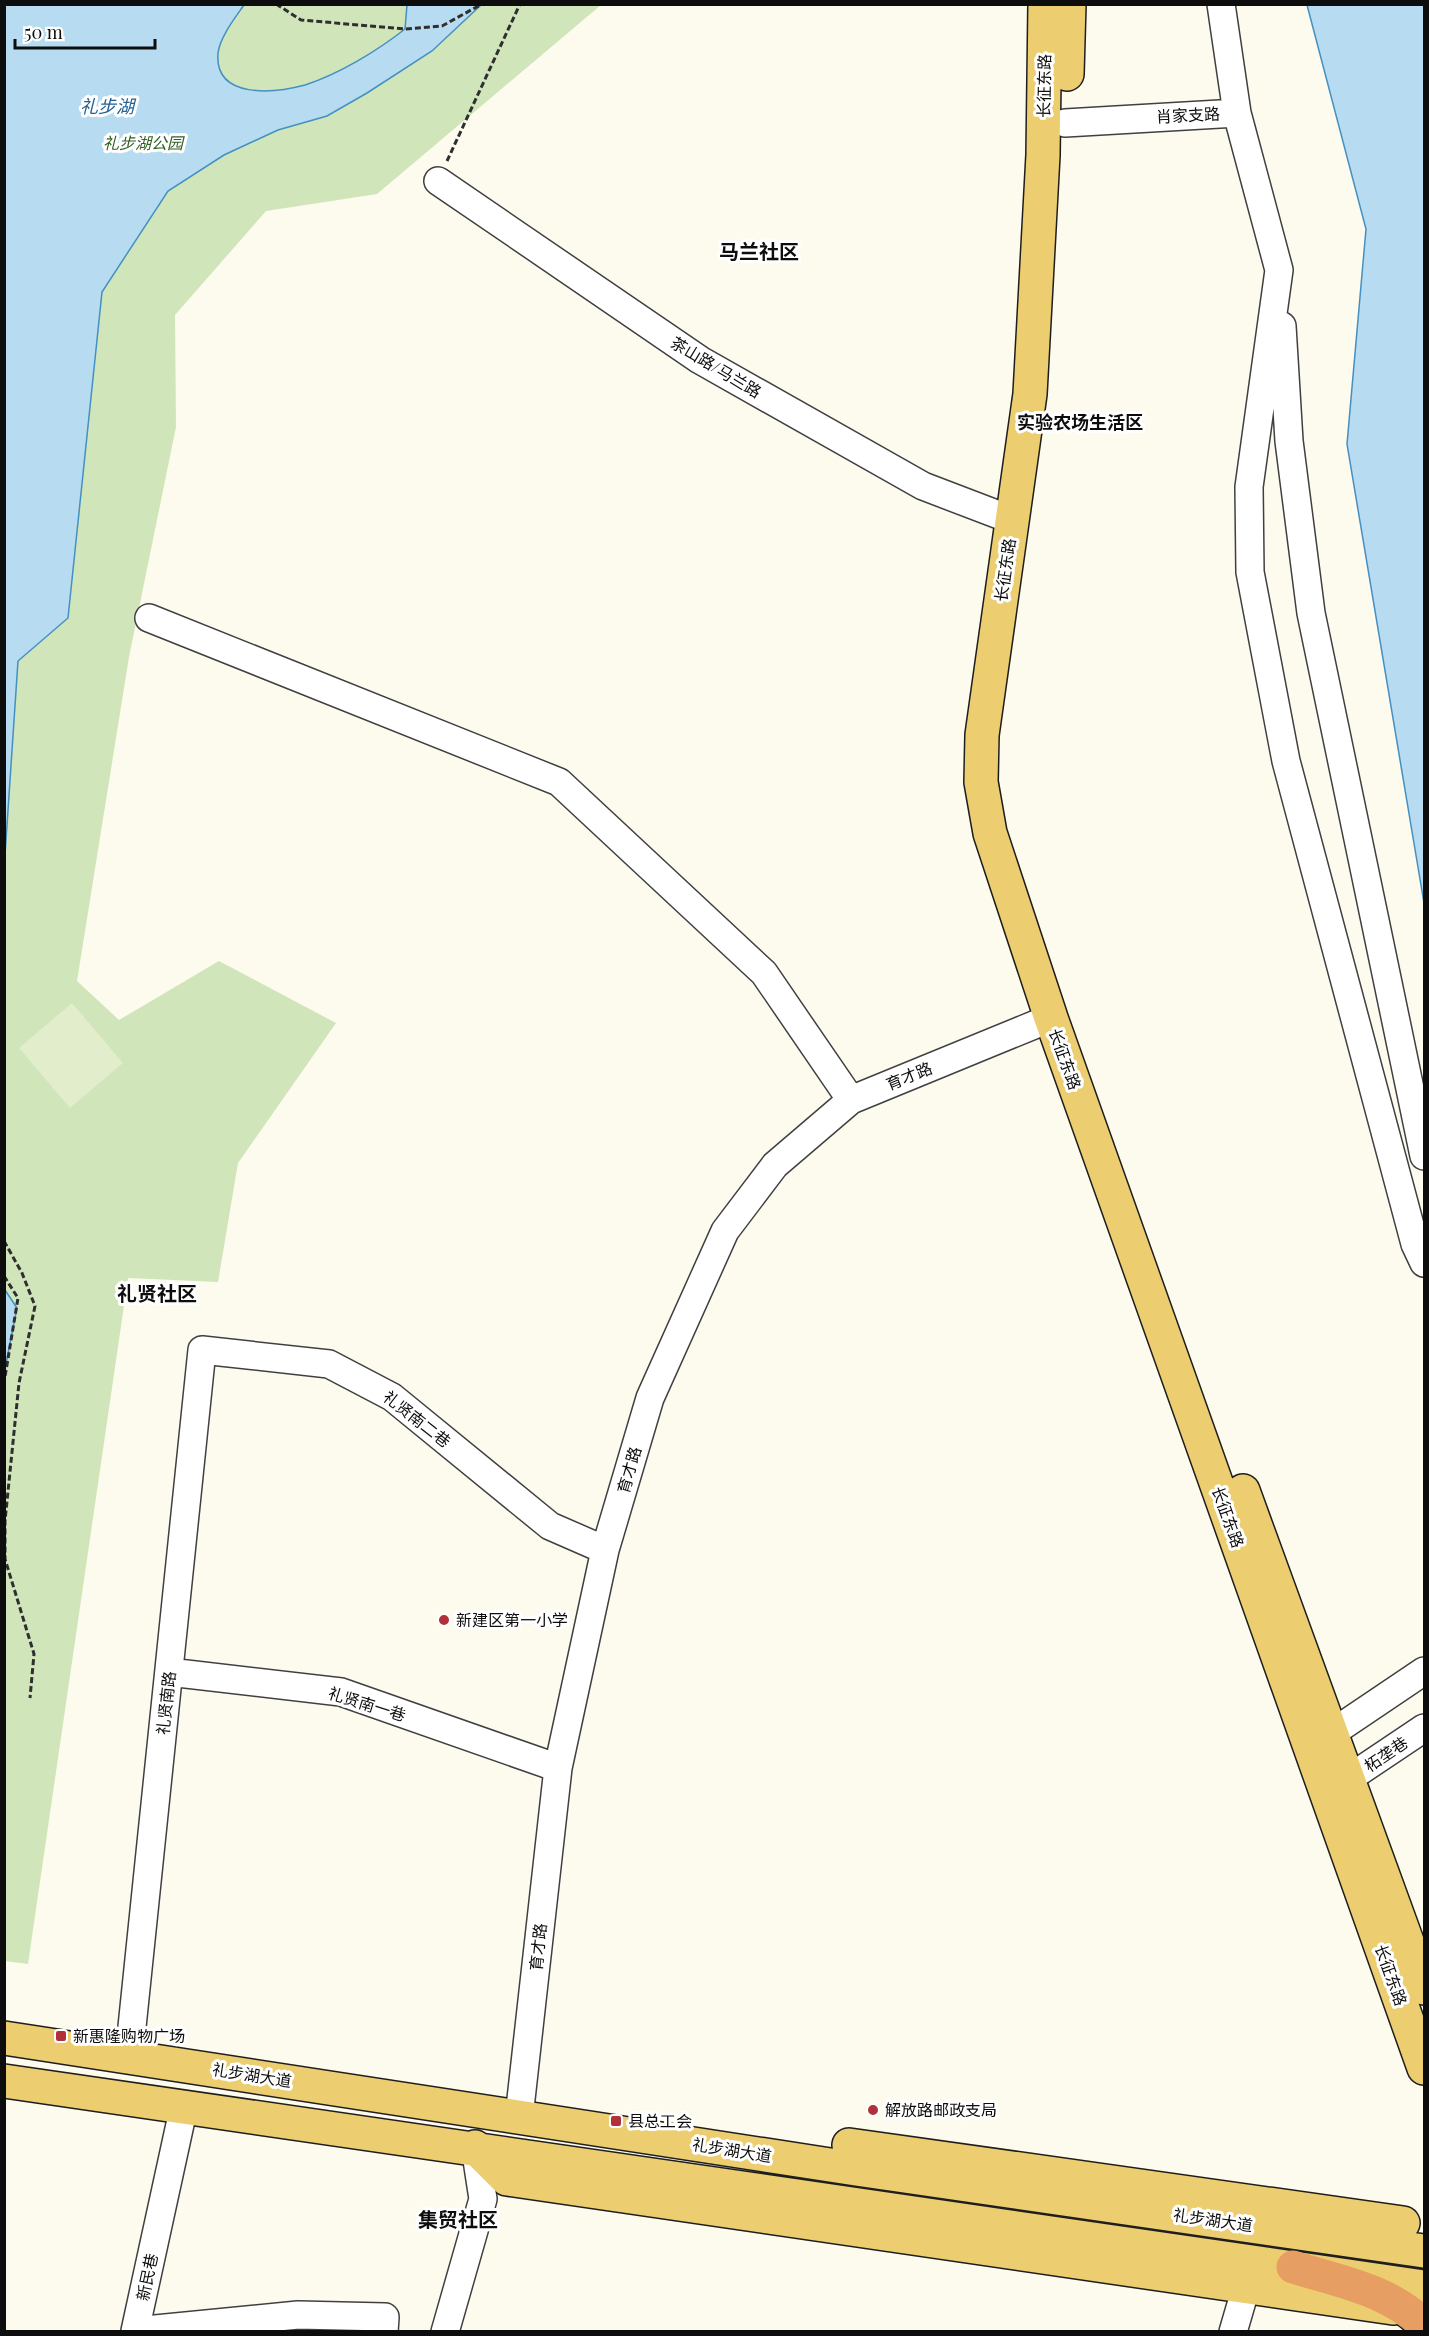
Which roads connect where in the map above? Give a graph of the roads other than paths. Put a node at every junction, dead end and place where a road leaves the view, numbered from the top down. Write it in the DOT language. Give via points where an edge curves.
graph roads {
  1 [pos="1046,4"];
  2 [pos="1069,4"];
  3 [pos="1221,4"];
  4 [pos="1237,113"];
  5 [pos="1065,123"];
  6 [pos="438,181"];
  7 [pos="1280,270"];
  8 [pos="1012,520"];
  9 [pos="149,618"];
  10 [pos="1051,1018"];
  11 [pos="851,1100"];
  12 [pos="1425,1156"];
  13 [pos="1425,1263"];
  14 [pos="202,1350"];
  15 [pos="605,1550"];
  16 [pos="1425,1671"];
  17 [pos="169,1672"];
  18 [pos="1425,1728"];
  19 [pos="1332,1733"];
  20 [pos="558,1768"];
  21 [pos="1348,1779"];
  22 [pos="1425,1988"];
  23 [pos="4,2017"];
  24 [pos="4,2038"];
  25 [pos="130,2047"];
  26 [pos="1425,2068"];
  27 [pos="4,2081"];
  28 [pos="184,2106"];
  29 [pos="520,2108"];
  30 [pos="476,2147"];
  31 [pos="1414,2219"];
  32 [pos="1303,2233"];
  33 [pos="1425,2251"];
  34 [pos="1293,2267"];
  35 [pos="1247,2284"];
  36 [pos="1420,2307"];
  37 [pos="384,2331"];
  38 [pos="445,2331"];
  39 [pos="1233,2331"];
  1 -- 8 [label="main road, 长征东路" via="1043,155 1030,394"];
  2 -- 5 [label="main road, 长征东路"];
  3 -- 4 [label="street, 肖家支路"];
  4 -- 5 [label="street, 肖家支路"];
  4 -- 7 [label="street"];
  5 -- 19 [label="main road, 长征东路" via="1062,245 1049,399 1001,734 1000,769 1010,831 1047,956"];
  6 -- 8 [label="street, 茶山路/马兰路" via="700,360 923,486"];
  7 -- 12 [label="street" via="1289,441 1311,613"];
  7 -- 13 [label="street" via="1249,487 1250,572 1286,760 1415,1244"];
  8 -- 10 [label="main road, 长征东路" via="982,735 981,782 990,833"];
  9 -- 11 [label="street" via="559,782 764,973"];
  10 -- 11 [label="street, 育才路"];
  10 -- 26 [label="main road, 长征东路"];
  11 -- 15 [label="street, 育才路" via="775,1165 725,1231 650,1398"];
  14 -- 15 [label="street, 礼贤南二巷" via="329,1364 392,1397 550,1526"];
  14 -- 17 [label="street, 礼贤南路"];
  15 -- 20 [label="street, 育才路"];
  16 -- 19 [label="street"];
  17 -- 20 [label="street, 礼贤南一巷" via="341,1692"];
  17 -- 25 [label="street, 礼贤南路"];
  18 -- 21 [label="street, 柘垄巷"];
  19 -- 21 [label="main road, 长征东路"];
  20 -- 29 [label="street, 育才路"];
  21 -- 22 [label="main road, 长征东路"];
  23 -- 25 [label="main road"];
  24 -- 25 [label="main road, 礼步湖大道"];
  25 -- 29 [label="main road, 礼步湖大道"];
  27 -- 28 [label="main road, 礼步湖大道"];
  28 -- 30 [label="main road, 礼步湖大道"];
  28 -- 37 [label="street, 新民巷" via="135,2331 298,2315 384,2317"];
  29 -- 31 [label="main road"];
  29 -- 32 [label="main road, 礼步湖大道" via="856,2169"];
  30 -- 34 [label="main road, 礼步湖大道"];
  30 -- 35 [label="main road" via="507,2179"];
  30 -- 38 [label="street" via="483,2199"];
  31 -- 32 [label="main road" via="1364,2229"];
  32 -- 33 [label="main road, 礼步湖大道"];
  34 -- 36 [label="highway"];
  35 -- 36 [label="main road"];
  35 -- 39 [label="street"];
}
